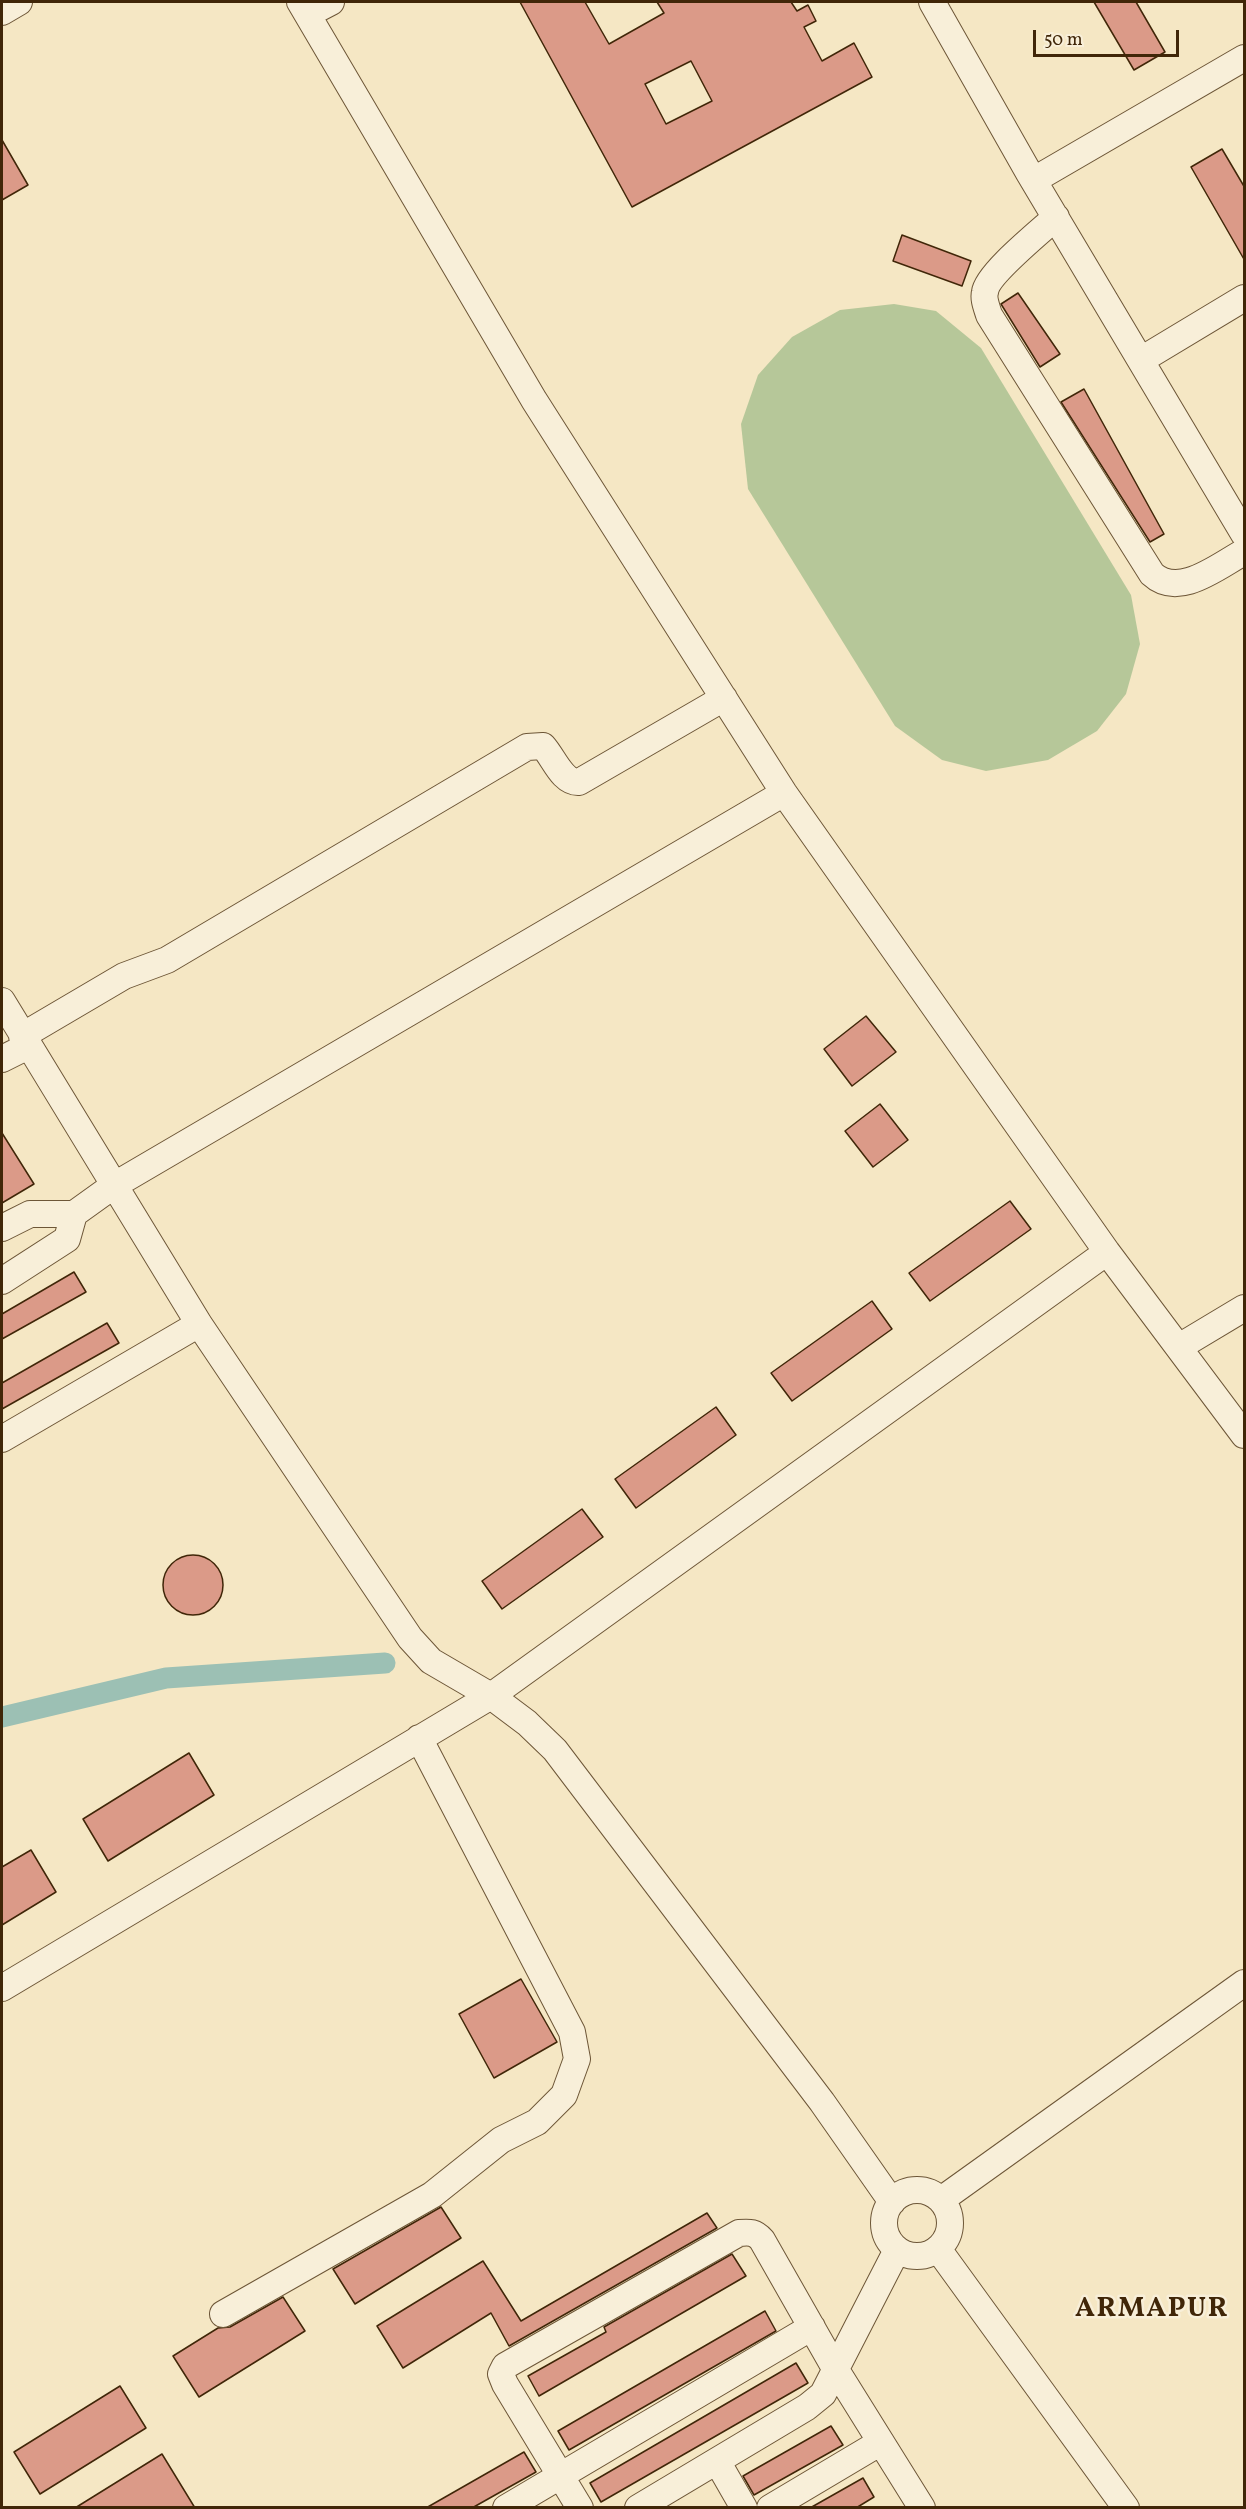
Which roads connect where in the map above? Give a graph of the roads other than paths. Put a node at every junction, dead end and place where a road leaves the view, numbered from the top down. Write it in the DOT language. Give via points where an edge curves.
graph roads {
  1 [pos="19,2"];
  2 [pos="331,2"];
  3 [pos="932,2"];
  4 [pos="304,8"];
  5 [pos="2,12"];
  6 [pos="1245,58"];
  7 [pos="1034,180"];
  8 [pos="1056,217"];
  9 [pos="1245,298"];
  10 [pos="1141,360"];
  11 [pos="1245,534"];
  12 [pos="1245,552"];
  13 [pos="724,698"];
  14 [pos="784,793"];
  15 [pos="2,1001"];
  16 [pos="25,1041"];
  17 [pos="2,1059"];
  18 [pos="113,1186"];
  19 [pos="74,1214"];
  20 [pos="2,1228"];
  21 [pos="1107,1252"];
  22 [pos="2,1281"];
  23 [pos="1245,1308"];
  24 [pos="200,1324"];
  25 [pos="1179,1347"];
  26 [pos="1245,1435"];
  27 [pos="2,1439"];
  28 [pos="491,1696"];
  29 [pos="419,1738"];
  30 [pos="1245,1983"];
  31 [pos="2,1988"];
  32 [pos="941,2200"];
  33 [pos="892,2202"];
  34 [pos="897,2250"];
  35 [pos="938,2250"];
  36 [pos="223,2314"];
  37 [pos="812,2327"];
  38 [pos="836,2370"];
  39 [pos="881,2442"];
  40 [pos="717,2461"];
  41 [pos="561,2475"];
  42 [pos="506,2508"];
  43 [pos="580,2508"];
  44 [pos="639,2508"];
  45 [pos="744,2508"];
  46 [pos="770,2508"];
  47 [pos="922,2508"];
  48 [pos="1126,2508"];
  1 -- 5 [label="street"];
  2 -- 4 [label="street"];
  3 -- 7 [label="street"];
  4 -- 13 [label="street" via="534,400"];
  6 -- 7 [label="street"];
  7 -- 8 [label="street"];
  8 -- 10 [label="street"];
  8 -- 12 [label="street" via="990,282 984,291 989,315 1140,559 1160,582 1182,584"];
  9 -- 10 [label="street"];
  10 -- 11 [label="street"];
  13 -- 14 [label="street"];
  13 -- 16 [label="street" via="579,782 572,783 566,778 543,746 527,747 167,960 118,980"];
  14 -- 18 [label="street"];
  14 -- 21 [label="street"];
  15 -- 16 [label="street"];
  16 -- 17 [label="street"];
  16 -- 18 [label="street"];
  18 -- 19 [label="street"];
  18 -- 24 [label="street"];
  19 -- 20 [label="street" via="30,1214"];
  19 -- 22 [label="street" via="67,1239"];
  21 -- 25 [label="street"];
  21 -- 28 [label="street"];
  23 -- 25 [label="street"];
  24 -- 27 [label="street"];
  24 -- 28 [label="street" via="410,1638 431,1661"];
  25 -- 26 [label="street"];
  28 -- 29 [label="street"];
  28 -- 33 [label="street" via="555,1750 822,2102"];
  29 -- 31 [label="street"];
  29 -- 36 [label="street" via="572,2032 578,2059 564,2095 537,2122 501,2140 432,2195"];
  30 -- 32 [label="street"];
  32 -- 33 [label="street" via="922,2190 900,2194"];
  32 -- 35 [label="street" via="951,2219 946,2240"];
  33 -- 34 [label="street" via="884,2222"];
  34 -- 35 [label="street" via="918,2257"];
  34 -- 38 [label="street"];
  35 -- 48 [label="street"];
  37 -- 38 [label="street"];
  37 -- 41 [label="street"];
  37 -- 41 [label="street" via="762,2240 757,2234 739,2233 512,2361 501,2374 505,2384"];
  38 -- 39 [label="street"];
  38 -- 40 [label="street" via="823,2394 807,2407"];
  39 -- 46 [label="street"];
  39 -- 47 [label="street"];
  40 -- 44 [label="street"];
  40 -- 45 [label="street"];
  41 -- 42 [label="street"];
  41 -- 43 [label="street"];
}
